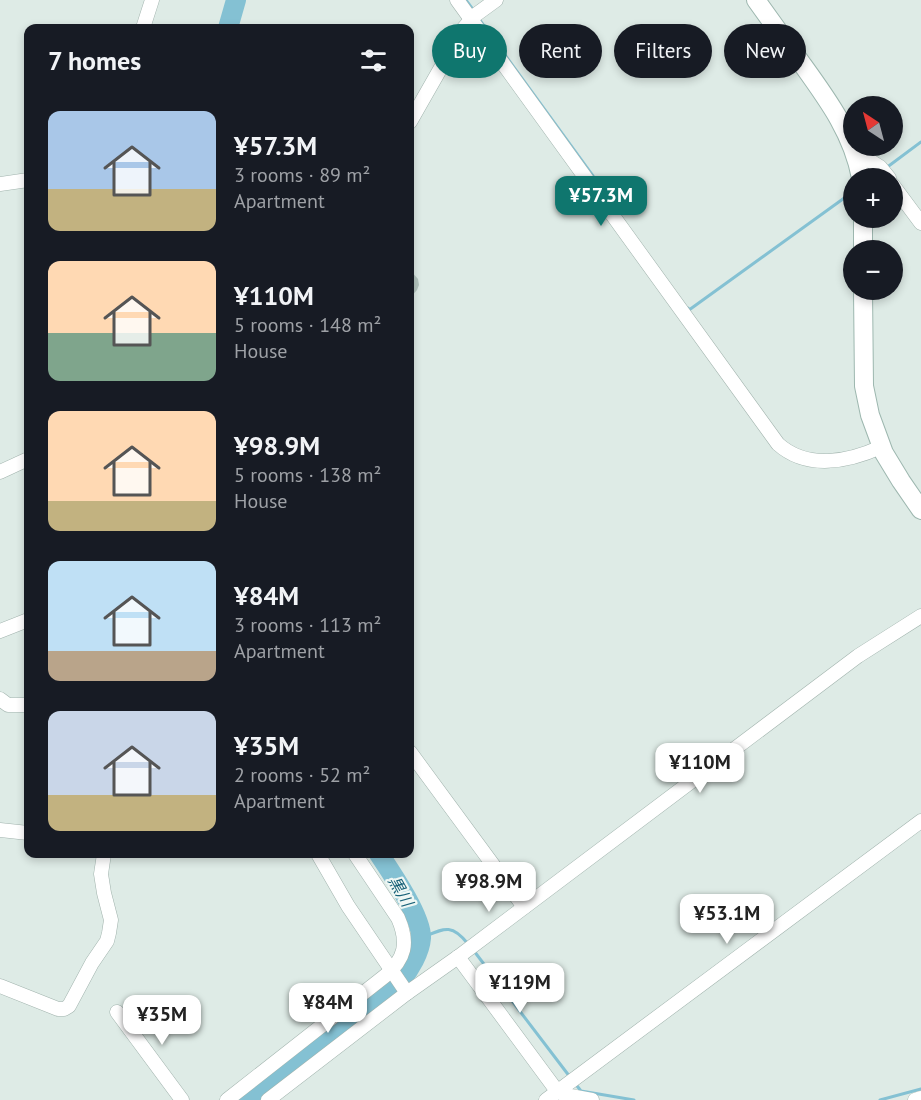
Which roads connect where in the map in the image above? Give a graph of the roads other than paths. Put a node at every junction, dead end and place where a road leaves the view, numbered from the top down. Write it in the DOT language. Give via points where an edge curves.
graph roads {
  1 [pos="152,0"];
  2 [pos="457,0"];
  3 [pos="496,0"];
  4 [pos="756,0"];
  5 [pos="471,20"];
  6 [pos="144,24"];
  7 [pos="414,115"];
  8 [pos="843,126"];
  9 [pos="863,156"];
  10 [pos="882,168"];
  11 [pos="24,181"];
  12 [pos="0,184"];
  13 [pos="903,199"];
  14 [pos="921,223"];
  15 [pos="863,300"];
  16 [pos="881,447"];
  17 [pos="24,461"];
  18 [pos="0,472"];
  19 [pos="921,510"];
  20 [pos="921,616"];
  21 [pos="24,622"];
  22 [pos="0,631"];
  23 [pos="0,699"];
  24 [pos="24,705"];
  25 [pos="414,765"];
  26 [pos="921,821"];
  27 [pos="0,830"];
  28 [pos="24,833"];
  29 [pos="103,858"];
  30 [pos="320,858"];
  31 [pos="358,858"];
  32 [pos="524,907"];
  33 [pos="460,955"];
  34 [pos="393,972"];
  35 [pos="0,986"];
  36 [pos="405,990"];
  37 [pos="117,1011"];
  38 [pos="553,1096"];
  39 [pos="921,1098"];
  40 [pos="182,1100"];
  41 [pos="227,1100"];
  42 [pos="268,1100"];
  43 [pos="592,1100"];
  44 [pos="915,1100"];
  1 -- 6 [label="street"];
  2 -- 5 [label="street"];
  3 -- 5 [label="street"];
  4 -- 8 [label="street" via="831,103"];
  5 -- 7 [label="street"];
  5 -- 16 [label="street" via="778,444 794,456 828,461 856,457"];
  9 -- 10 [label="street"];
  11 -- 12 [label="street"];
  13 -- 14 [label="street"];
  15 -- 16 [label="street" via="864,386"];
  16 -- 19 [label="street"];
  17 -- 18 [label="street"];
  20 -- 32 [label="street" via="858,656"];
  21 -- 22 [label="street"];
  23 -- 24 [label="street" via="8,705"];
  25 -- 32 [label="street"];
  26 -- 38 [label="street"];
  27 -- 28 [label="street"];
  29 -- 35 [label="street" via="101,874 111,920 109,933 69,1006 58,1009"];
  30 -- 34 [label="street"];
  31 -- 34 [label="street" via="404,930 404,947"];
  32 -- 33 [label="street"];
  33 -- 36 [label="street"];
  33 -- 38 [label="street"];
  34 -- 36 [label="street"];
  34 -- 41 [label="street"];
  36 -- 42 [label="street"];
  37 -- 40 [label="street"];
  38 -- 43 [label="street"];
  39 -- 44 [label="street"];
}
